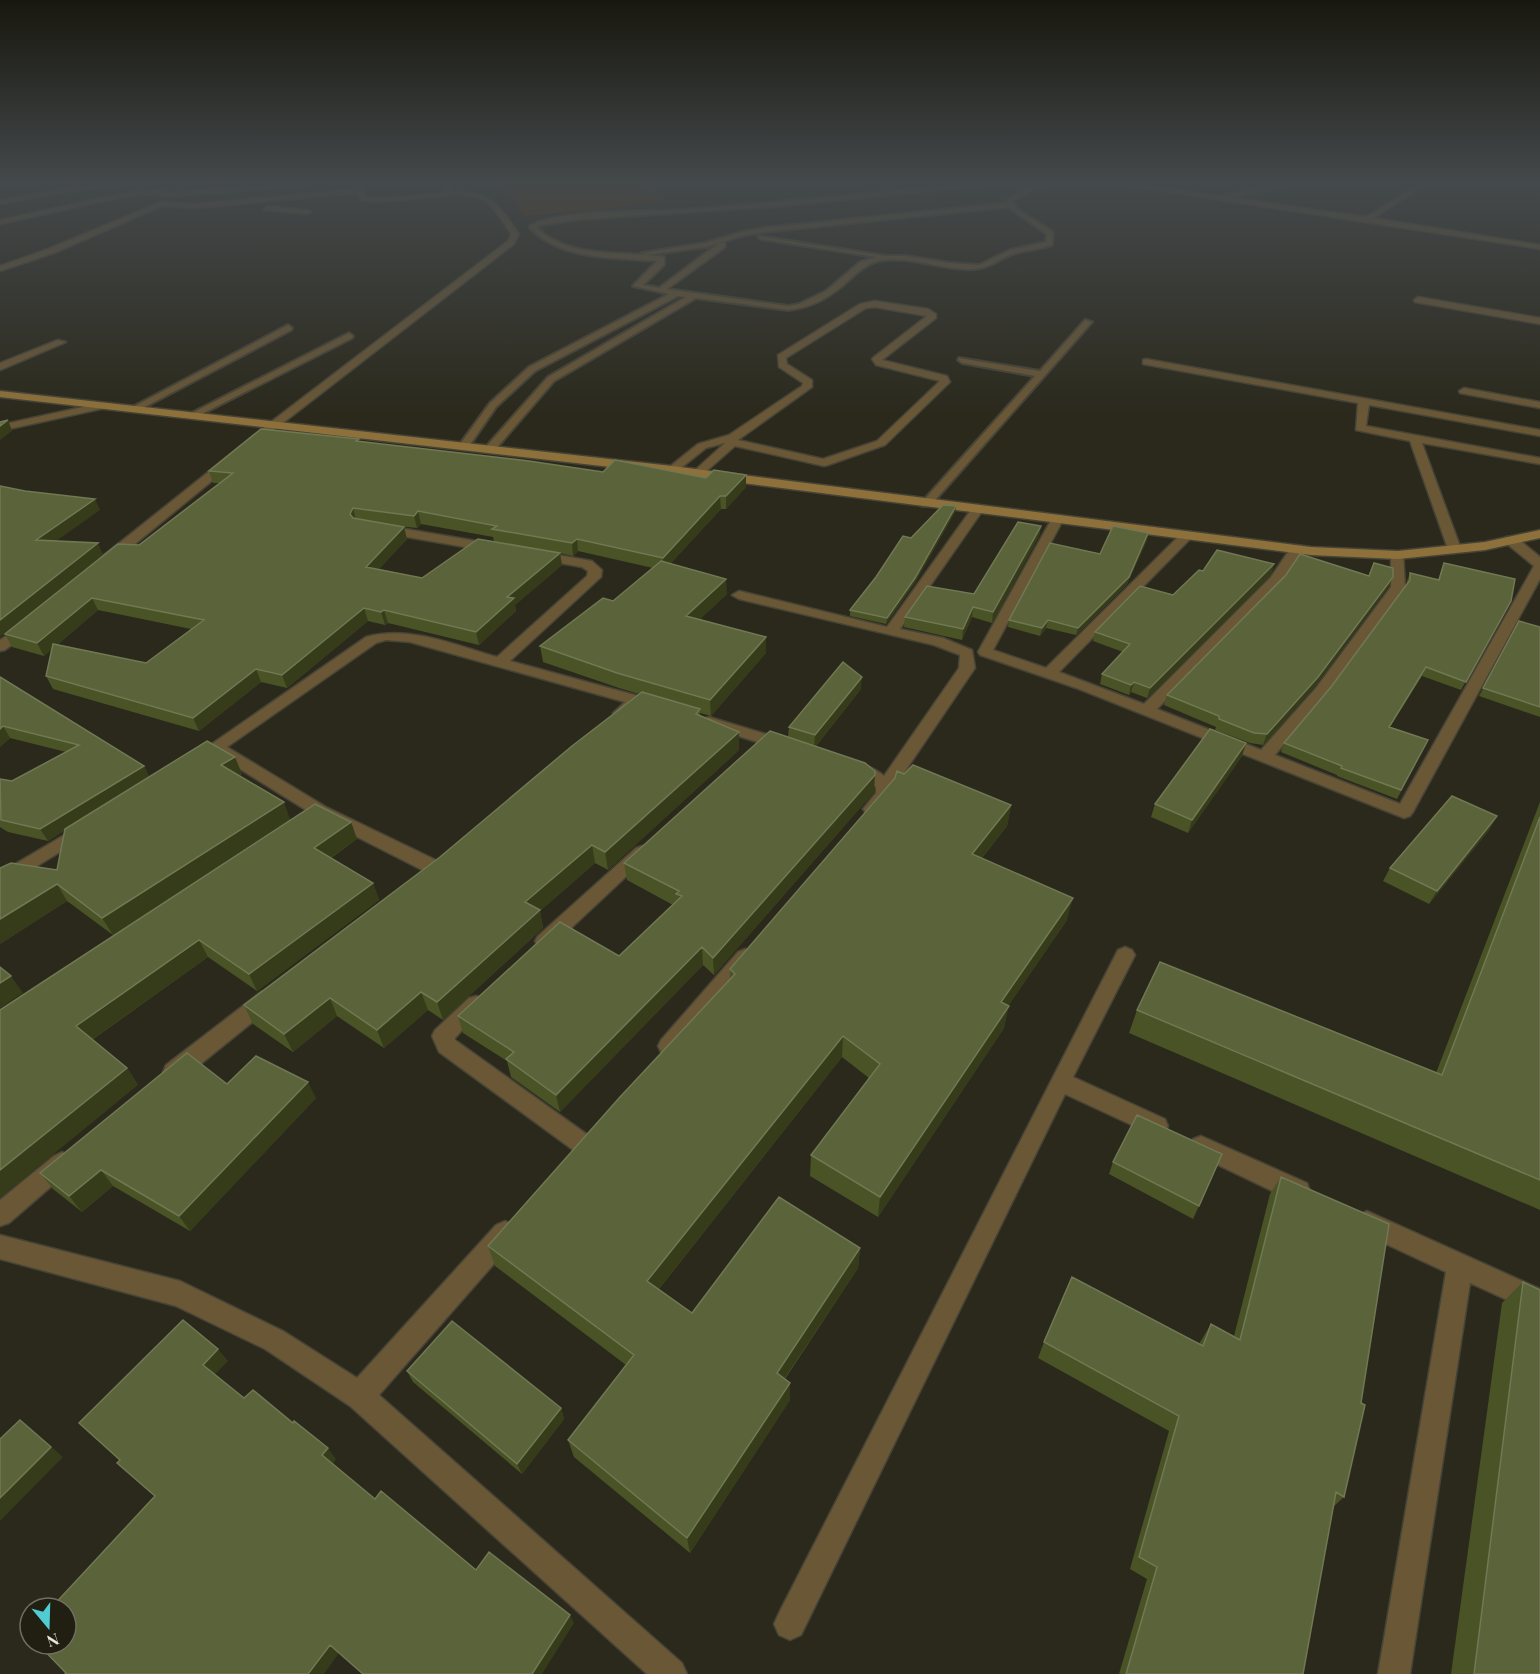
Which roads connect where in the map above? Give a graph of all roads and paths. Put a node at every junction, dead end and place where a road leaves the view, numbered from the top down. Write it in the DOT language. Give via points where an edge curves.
graph roads {
  1 [pos="28,259"];
  2 [pos="489,259"];
  3 [pos="661,259"];
  4 [pos="701,259"];
  5 [pos="884,259"];
  6 [pos="911,259"];
  7 [pos="1000,259"];
  8 [pos="0,269"];
  9 [pos="661,290"];
  10 [pos="677,292"];
  11 [pos="695,295"];
  12 [pos="1418,300"];
  13 [pos="1540,321"];
  14 [pos="1088,322"];
  15 [pos="288,328"];
  16 [pos="609,328"];
  17 [pos="631,332"];
  18 [pos="349,336"];
  19 [pos="61,342"];
  20 [pos="962,360"];
  21 [pos="1146,362"];
  22 [pos="0,367"];
  23 [pos="1042,374"];
  24 [pos="525,375"];
  25 [pos="551,379"];
  26 [pos="1464,391"];
  27 [pos="0,394"];
  28 [pos="1364,401"];
  29 [pos="1540,405"];
  30 [pos="101,406"];
  31 [pos="134,409"];
  32 [pos="193,415"];
  33 [pos="499,420"];
  34 [pos="274,424"];
  35 [pos="0,428"];
  36 [pos="1540,433"];
  37 [pos="1415,438"];
  38 [pos="732,439"];
  39 [pos="463,447"];
  40 [pos="489,450"];
  41 [pos="1540,461"];
  42 [pos="672,470"];
  43 [pos="697,474"];
  44 [pos="926,504"];
  45 [pos="977,510"];
  46 [pos="1057,520"];
  47 [pos="372,527"];
  48 [pos="1540,534"];
  49 [pos="1187,536"];
  50 [pos="1511,540"];
  51 [pos="1297,549"];
  52 [pos="1454,549"];
  53 [pos="1398,555"];
  54 [pos="1540,565"];
  55 [pos="101,566"];
  56 [pos="739,595"];
  57 [pos="37,618"];
  58 [pos="891,632"];
  59 [pos="0,647"];
  60 [pos="499,663"];
  61 [pos="1048,674"];
  62 [pos="636,700"];
  63 [pos="657,707"];
  64 [pos="1146,711"];
  65 [pos="689,716"];
  66 [pos="609,723"];
  67 [pos="765,739"];
  68 [pos="216,747"];
  69 [pos="807,753"];
  70 [pos="747,755"];
  71 [pos="1264,757"];
  72 [pos="829,760"];
  73 [pos="187,766"];
  74 [pos="885,788"];
  75 [pos="320,811"];
  76 [pos="98,821"];
  77 [pos="862,821"];
  78 [pos="300,824"];
  79 [pos="652,842"];
  80 [pos="455,854"];
  81 [pos="437,869"];
  82 [pos="0,882"];
  83 [pos="418,884"];
  84 [pos="761,938"];
  85 [pos="531,954"];
  86 [pos="1125,955"];
  87 [pos="279,989"];
  88 [pos="488,993"];
  89 [pos="654,1064"];
  90 [pos="1060,1081"];
  91 [pos="161,1083"];
  92 [pos="600,1127"];
  93 [pos="584,1145"];
  94 [pos="72,1155"];
  95 [pos="569,1162"];
  96 [pos="1320,1201"];
  97 [pos="1341,1211"];
  98 [pos="0,1215"];
  99 [pos="515,1222"];
  100 [pos="0,1247"];
  101 [pos="1460,1267"];
  102 [pos="1540,1302"];
  103 [pos="360,1396"];
  104 [pos="790,1624"];
  105 [pos="671,1674"];
  106 [pos="1394,1674"];
  1 -- 8 [label="street"];
  2 -- 34 [label="street"];
  3 -- 9 [label="lane" via="637,286"];
  4 -- 9 [label="lane"];
  5 -- 11 [label="lane" via="863,264 821,299 801,308"];
  6 -- 7 [label="lane" via="979,267"];
  9 -- 10 [label="lane"];
  10 -- 11 [label="lane"];
  10 -- 16 [label="lane"];
  11 -- 17 [label="lane"];
  12 -- 13 [label="street"];
  14 -- 23 [label="lane"];
  15 -- 31 [label="lane"];
  16 -- 17 [label="lane"];
  16 -- 24 [label="lane"];
  17 -- 25 [label="lane"];
  18 -- 32 [label="lane"];
  19 -- 22 [label="street"];
  20 -- 23 [label="lane"];
  21 -- 28 [label="street"];
  23 -- 44 [label="lane"];
  24 -- 25 [label="lane"];
  24 -- 33 [label="lane" via="493,405"];
  25 -- 33 [label="lane"];
  26 -- 29 [label="street"];
  27 -- 30 [label="street"];
  28 -- 36 [label="street"];
  28 -- 37 [label="street" via="1360,428"];
  30 -- 31 [label="street"];
  30 -- 35 [label="street"];
  31 -- 32 [label="street"];
  32 -- 34 [label="street"];
  33 -- 39 [label="lane"];
  33 -- 40 [label="lane"];
  34 -- 39 [label="street"];
  34 -- 55 [label="street"];
  37 -- 41 [label="street"];
  37 -- 52 [label="street"];
  38 -- 38 [label="street" via="807,387 808,382 782,365 781,357 863,306 886,306 933,316 877,359 879,363 943,378 945,382 881,443 824,464"];
  38 -- 42 [label="street" via="702,446"];
  38 -- 43 [label="street" via="730,446"];
  39 -- 40 [label="street"];
  40 -- 42 [label="street"];
  42 -- 43 [label="street"];
  43 -- 44 [label="street"];
  44 -- 45 [label="street"];
  45 -- 46 [label="street"];
  45 -- 58 [label="street"];
  46 -- 49 [label="street"];
  46 -- 61 [label="street" via="985,652"];
  47 -- 60 [label="street" via="587,564 595,570 594,577"];
  48 -- 50 [label="street"];
  49 -- 51 [label="street"];
  49 -- 61 [label="street"];
  50 -- 52 [label="street"];
  50 -- 54 [label="street"];
  51 -- 53 [label="street"];
  51 -- 64 [label="street" via="1276,580"];
  52 -- 53 [label="street"];
  53 -- 71 [label="street" via="1398,587 1321,691"];
  54 -- 71 [label="street" via="1404,812"];
  56 -- 58 [label="street"];
  57 -- 59 [label="street"];
  58 -- 74 [label="street" via="938,641 967,653 967,668"];
  60 -- 62 [label="street"];
  60 -- 68 [label="street" via="411,638 386,636 371,640"];
  61 -- 64 [label="street"];
  62 -- 63 [label="street"];
  62 -- 66 [label="street"];
  64 -- 71 [label="street"];
  65 -- 67 [label="street"];
  67 -- 69 [label="street"];
  67 -- 70 [label="street"];
  68 -- 73 [label="street"];
  68 -- 75 [label="street"];
  72 -- 74 [label="street" via="871,774"];
  74 -- 77 [label="street" via="885,794"];
  75 -- 78 [label="street"];
  75 -- 81 [label="street"];
  76 -- 82 [label="street"];
  79 -- 85 [label="street"];
  80 -- 81 [label="street"];
  81 -- 83 [label="street"];
  84 -- 89 [label="street"];
  86 -- 90 [label="street"];
  87 -- 91 [label="street"];
  88 -- 93 [label="street" via="443,1036 447,1046"];
  90 -- 96 [label="street"];
  90 -- 104 [label="street"];
  92 -- 93 [label="street"];
  93 -- 95 [label="street"];
  94 -- 98 [label="street"];
  97 -- 101 [label="street"];
  99 -- 103 [label="street"];
  100 -- 103 [label="street" via="180,1294 274,1340"];
  101 -- 102 [label="street"];
  101 -- 106 [label="street"];
  103 -- 105 [label="street"];
}
